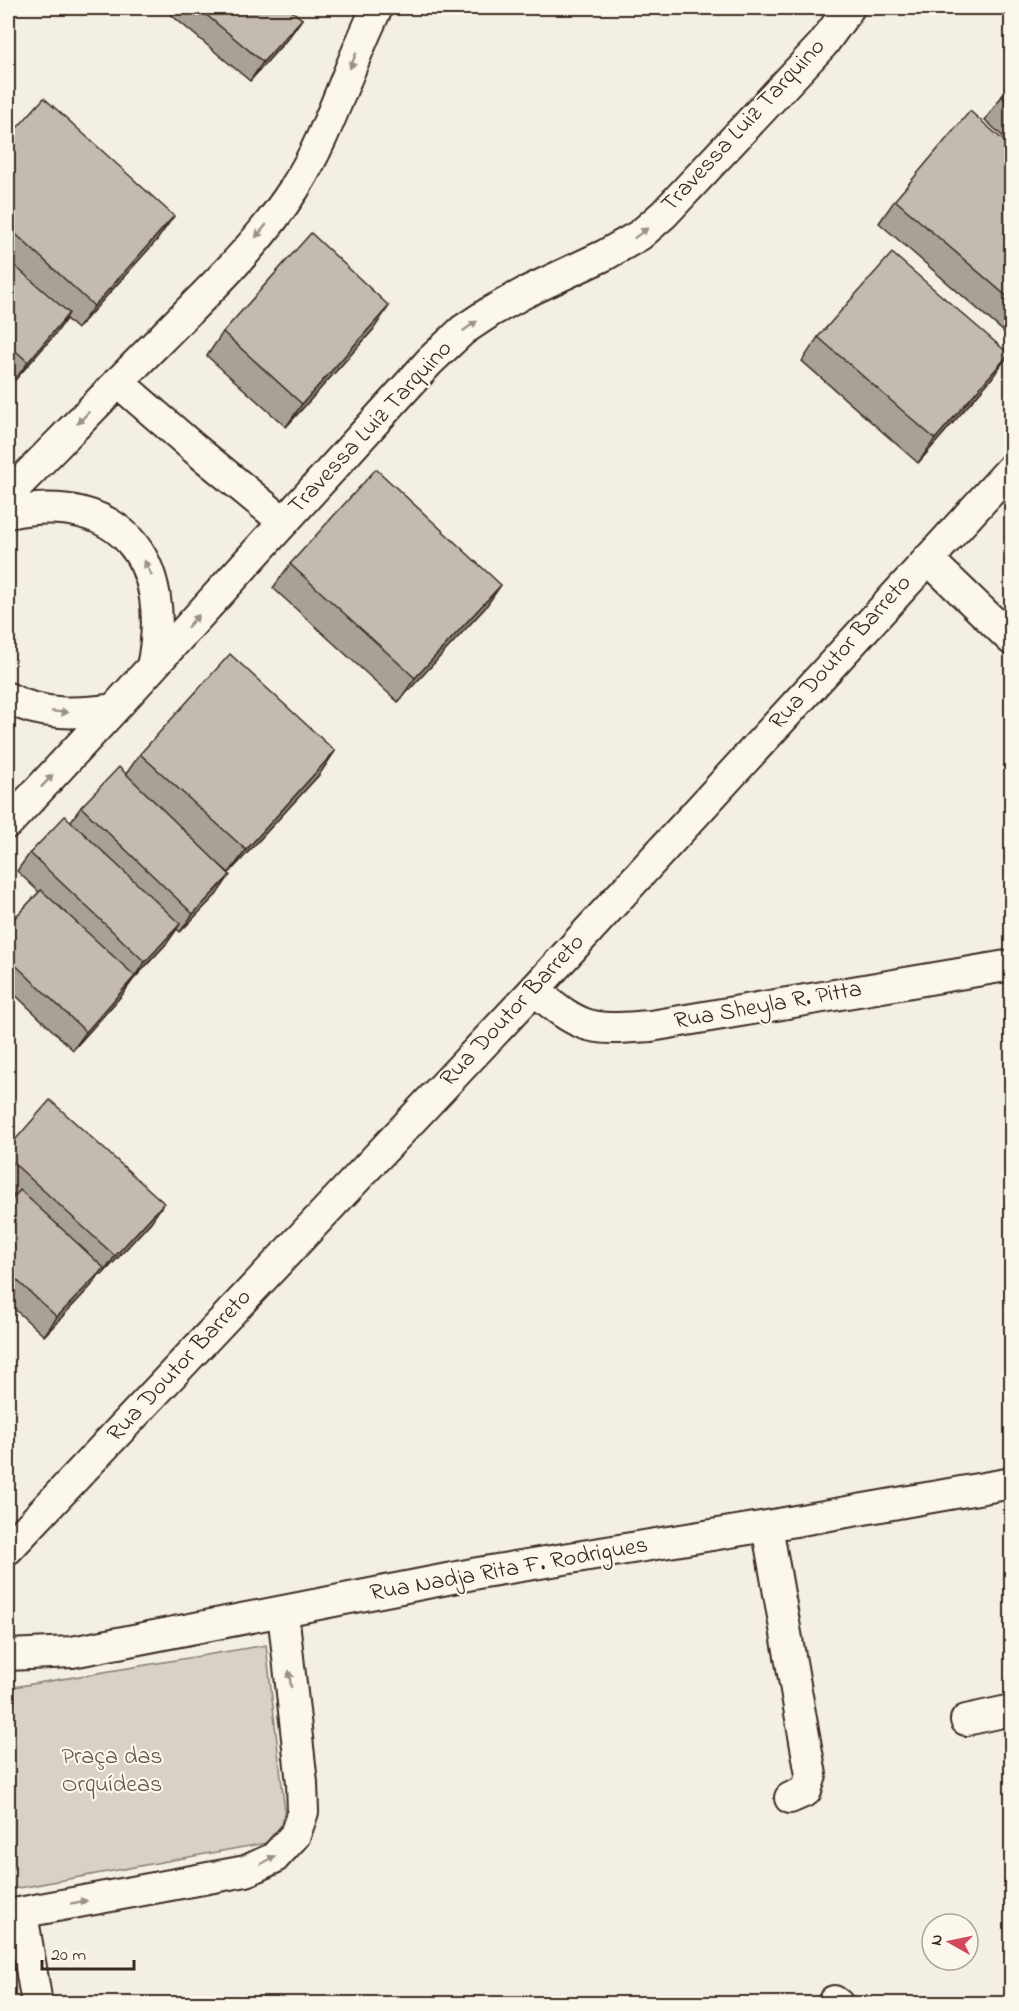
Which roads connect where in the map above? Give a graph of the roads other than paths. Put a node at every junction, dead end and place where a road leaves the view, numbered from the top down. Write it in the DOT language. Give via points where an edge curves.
graph roads {
  1 [pos="377,8"];
  2 [pos="849,8"];
  3 [pos="118,382"];
  4 [pos="1005,487"];
  5 [pos="8,495"];
  6 [pos="8,513"];
  7 [pos="284,522"];
  8 [pos="928,559"];
  9 [pos="1011,640"];
  10 [pos="152,667"];
  11 [pos="8,698"];
  12 [pos="114,709"];
  13 [pos="8,823"];
  14 [pos="1011,965"];
  15 [pos="534,990"];
  16 [pos="1011,1483"];
  17 [pos="767,1526"];
  18 [pos="8,1549"];
  19 [pos="283,1612"];
  20 [pos="8,1655"];
  21 [pos="1011,1710"];
  22 [pos="966,1720"];
  23 [pos="790,1798"];
  24 [pos="15,1914"];
  25 [pos="37,2004"];
  1 -- 3 [label="street, one-way" via="325,134 292,192 221,278"];
  7 -- 2 [label="street, Travessa Luiz Tarquino, one-way" via="409,381 463,330 526,292 640,235 664,214 823,44"];
  3 -- 5 [label="street, one-way"];
  3 -- 7 [label="street"];
  4 -- 8 [label="street, Rua Doutor Barreto"];
  10 -- 6 [label="street, one-way" via="157,626 154,590 141,554 130,540 112,525 73,510 49,508"];
  10 -- 7 [label="street, Travessa Luiz Tarquino, one-way"];
  8 -- 9 [label="street"];
  8 -- 15 [label="street, Rua Doutor Barreto"];
  10 -- 12 [label="street, Travessa Luiz Tarquino"];
  11 -- 12 [label="street, one-way" via="30,708 55,712"];
  13 -- 12 [label="street, Travessa Luiz Tarquino, one-way"];
  14 -- 15 [label="street, Rua Sheyla R. Pitta" via="651,1026 586,1025"];
  15 -- 18 [label="street, Rua Doutor Barreto"];
  16 -- 17 [label="street, Rua Nadja Rita F. Rodrigues"];
  17 -- 19 [label="street, Rua Nadja Rita F. Rodrigues" via="478,1573"];
  17 -- 23 [label="street" via="811,1775 806,1791"];
  19 -- 20 [label="street, Rua Nadja Rita F. Rodrigues" via="72,1652"];
  24 -- 19 [label="street, one-way" via="246,1871 274,1858 295,1835 303,1812 302,1783"];
  21 -- 22 [label="street"];
  24 -- 25 [label="street"];
}
